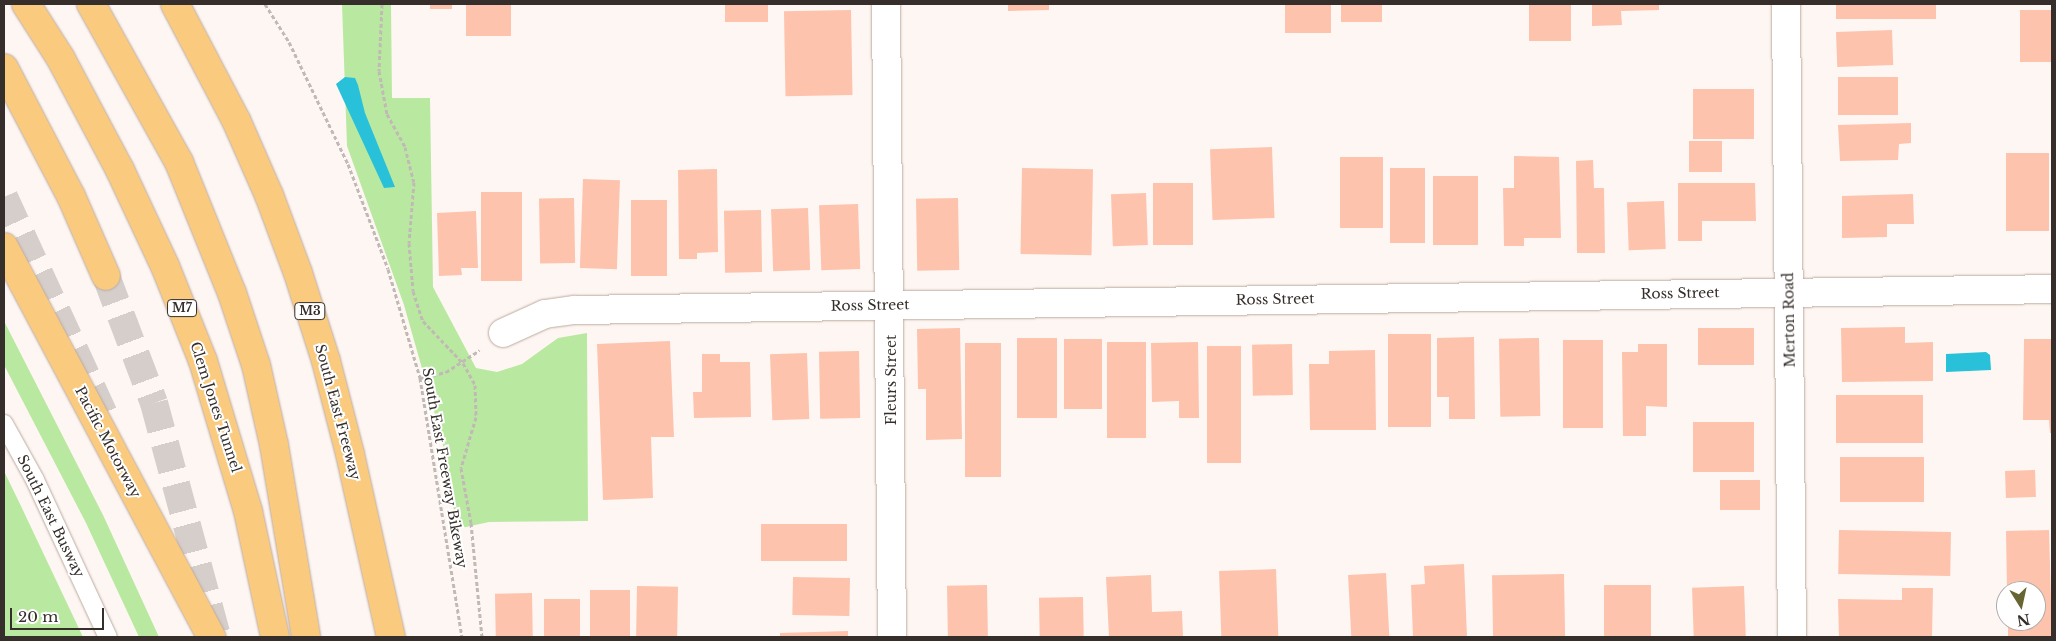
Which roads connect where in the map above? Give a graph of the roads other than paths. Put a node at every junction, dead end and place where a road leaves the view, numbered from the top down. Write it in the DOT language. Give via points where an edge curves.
graph roads {
  1 [pos="26,4"];
  2 [pos="91,4"];
  3 [pos="175,4"];
  4 [pos="886,4"];
  5 [pos="1786,4"];
  6 [pos="4,68"];
  7 [pos="4,247"];
  8 [pos="106,276"];
  9 [pos="2052,289"];
  10 [pos="1789,291"];
  11 [pos="890,305"];
  12 [pos="502,333"];
  13 [pos="4,424"];
  14 [pos="108,637"];
  15 [pos="211,637"];
  16 [pos="275,637"];
  17 [pos="306,637"];
  18 [pos="391,637"];
  19 [pos="892,637"];
  20 [pos="1792,637"];
  1 -- 16 [label="highway, Clem Jones Tunnel / M7" via="61,59 120,170 165,266 203,361 248,511"];
  2 -- 17 [label="highway" via="179,162 232,293 256,365 274,444"];
  3 -- 18 [label="highway, South East Freeway / M3" via="236,120 298,273 326,361 350,454"];
  4 -- 11 [label="street, Fleurs Street"];
  5 -- 10 [label="street, Merton Road"];
  6 -- 8 [label="highway" via="58,171"];
  7 -- 15 [label="highway, Pacific Motorway"];
  9 -- 10 [label="street, Ross Street"];
  10 -- 11 [label="street, Ross Street"];
  10 -- 20 [label="street, Merton Road"];
  11 -- 12 [label="street, Ross Street" via="575,310 545,314"];
  11 -- 19 [label="street, Fleurs Street"];
  13 -- 14 [label="lane, South East Busway" via="35,480"];
}
